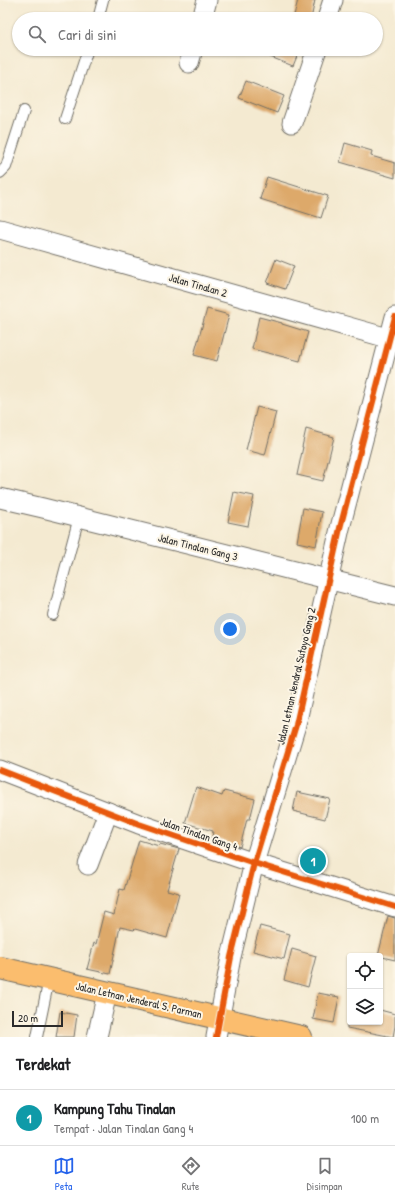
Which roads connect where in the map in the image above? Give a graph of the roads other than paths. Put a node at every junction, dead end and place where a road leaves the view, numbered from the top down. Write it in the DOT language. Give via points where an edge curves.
graph roads {
  1 [pos="103,0"];
  2 [pos="207,0"];
  3 [pos="333,0"];
  4 [pos="100,12"];
  5 [pos="204,12"];
  6 [pos="329,12"];
  7 [pos="86,56"];
  8 [pos="315,56"];
  9 [pos="24,111"];
  10 [pos="65,119"];
  11 [pos="292,123"];
  12 [pos="0,173"];
  13 [pos="0,229"];
  14 [pos="395,316"];
  15 [pos="392,339"];
  16 [pos="0,498"];
  17 [pos="79,517"];
  18 [pos="329,580"];
  19 [pos="395,596"];
  20 [pos="53,615"];
  21 [pos="0,770"];
  22 [pos="108,812"];
  23 [pos="254,863"];
  24 [pos="88,866"];
  25 [pos="395,906"];
  26 [pos="0,968"];
  27 [pos="49,979"];
  28 [pos="107,993"];
  29 [pos="218,1027"];
  30 [pos="36,1037"];
  31 [pos="96,1037"];
  32 [pos="302,1037"];
  1 -- 4 [label="lane"];
  2 -- 5 [label="street"];
  3 -- 6 [label="street"];
  7 -- 10 [label="lane"];
  8 -- 11 [label="street"];
  9 -- 12 [label="lane" via="6,167"];
  13 -- 15 [label="street, Jalan Tinalan 2"];
  14 -- 15 [label="street, Jalan Letnan Jendral Sutoyo Gang 2"];
  15 -- 18 [label="street, Jalan Letnan Jendral Sutoyo Gang 2" via="340,528"];
  16 -- 17 [label="street, Jalan Tinalan Gang 3"];
  17 -- 18 [label="street, Jalan Tinalan Gang 3"];
  17 -- 20 [label="lane"];
  18 -- 19 [label="street, Jalan Tinalan Gang 3"];
  18 -- 23 [label="street, Jalan Letnan Jendral Sutoyo Gang 2" via="296,725"];
  21 -- 22 [label="street, Jalan Tinalan Gang 4"];
  22 -- 23 [label="street, Jalan Tinalan Gang 4"];
  22 -- 24 [label="street"];
  23 -- 25 [label="street, Jalan Tinalan Gang 4"];
  23 -- 29 [label="street, Jalan Letnan Jendral Sutoyo Gang 2" via="231,957"];
  26 -- 27 [label="main road, Jalan Letnan Jenderal S. Parman"];
  27 -- 28 [label="main road, Jalan Letnan Jenderal S. Parman"];
  27 -- 30 [label="lane"];
  28 -- 29 [label="main road, Jalan Letnan Jenderal S. Parman"];
  28 -- 31 [label="street"];
  29 -- 32 [label="main road, Jalan Letnan Jenderal S. Parman"];
}
